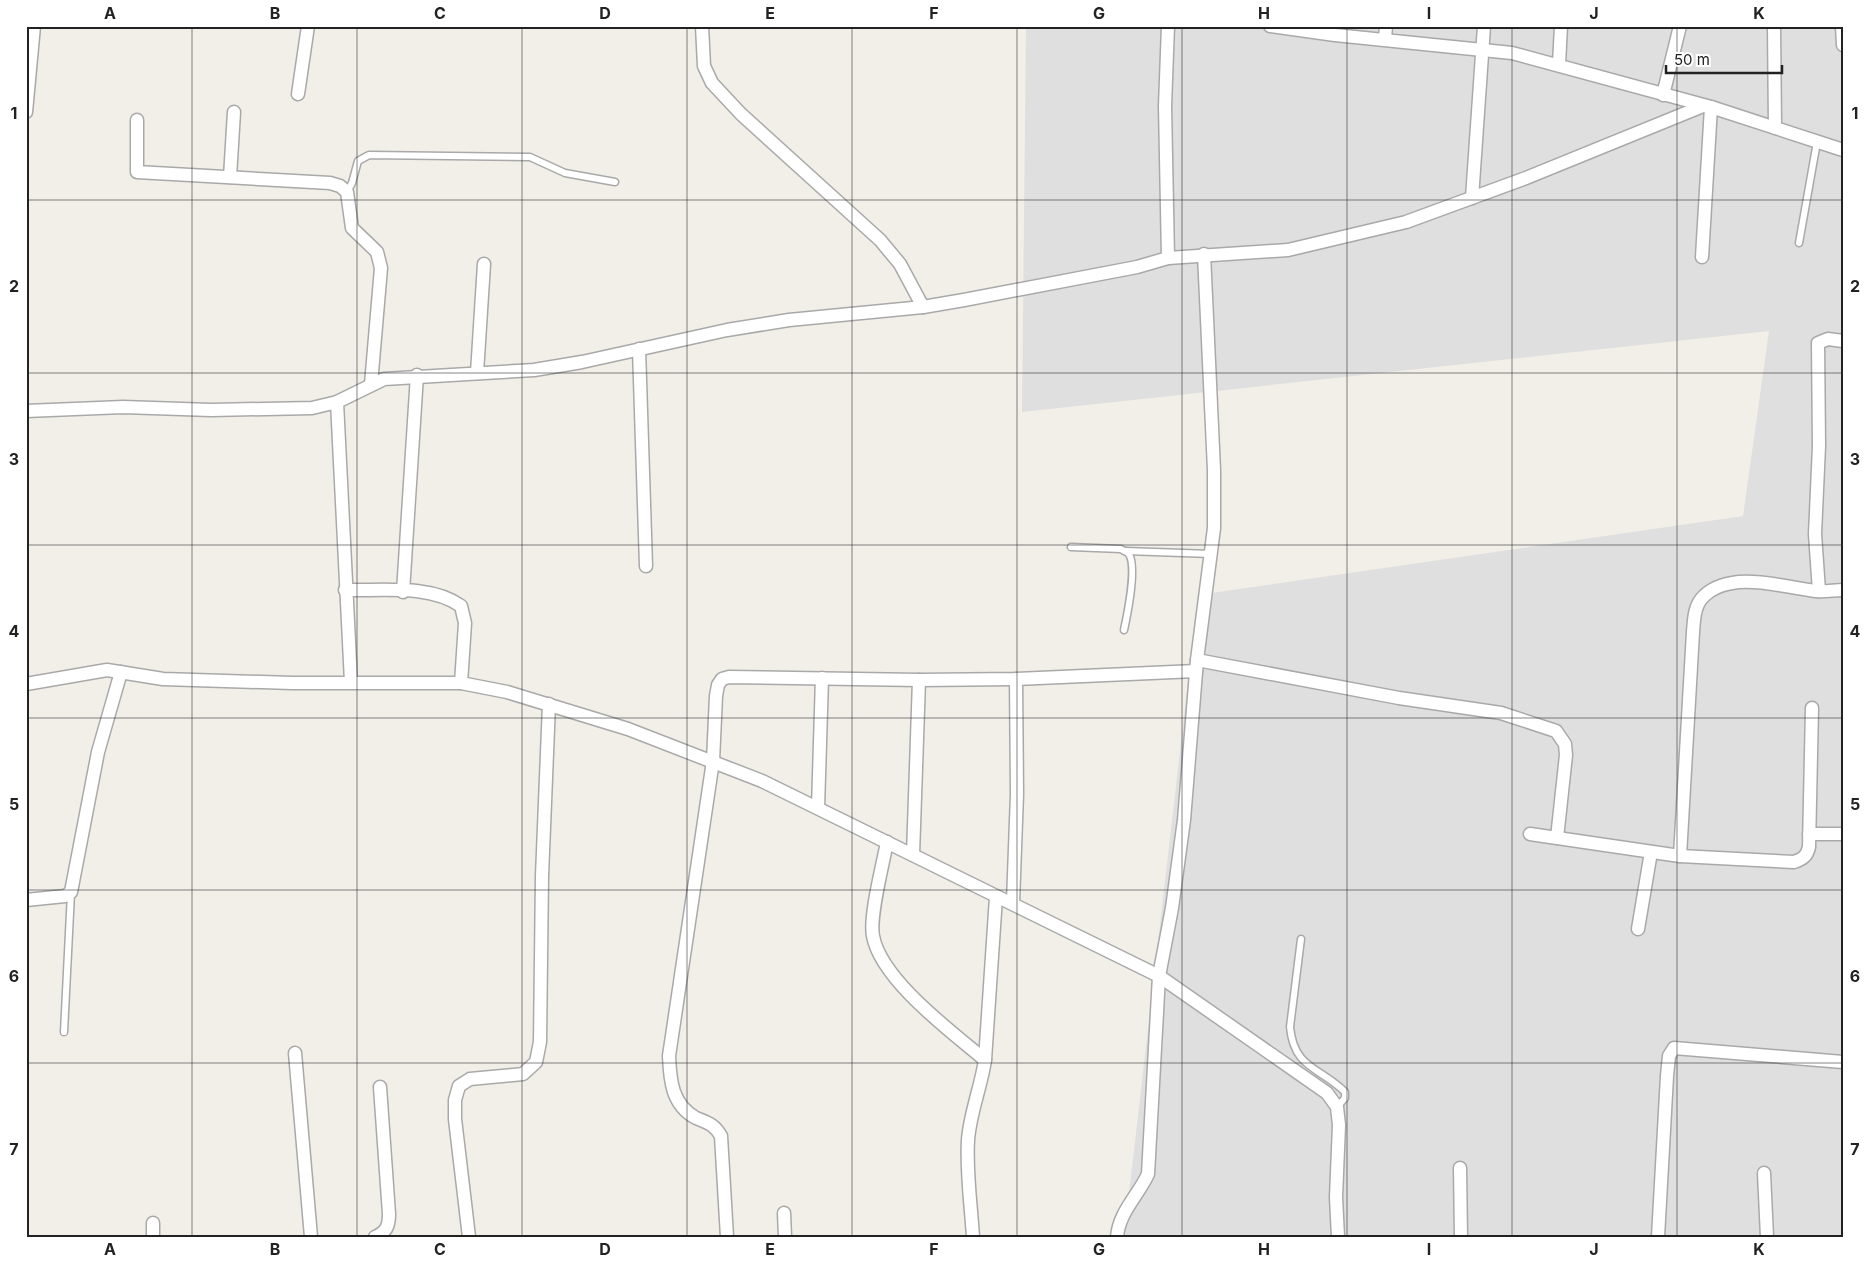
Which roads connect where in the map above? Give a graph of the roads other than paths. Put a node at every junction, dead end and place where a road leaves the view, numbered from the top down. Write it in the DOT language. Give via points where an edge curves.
graph roads {
  1 [pos="34,26"];
  2 [pos="308,26"];
  3 [pos="702,26"];
  4 [pos="1168,26"];
  5 [pos="1270,26"];
  6 [pos="1386,26"];
  7 [pos="1484,26"];
  8 [pos="1561,26"];
  9 [pos="1680,26"];
  10 [pos="1774,26"];
  11 [pos="1842,26"];
  12 [pos="1290,28"];
  13 [pos="1384,39"];
  14 [pos="1843,45"];
  15 [pos="1482,48"];
  16 [pos="1559,64"];
  17 [pos="298,94"];
  18 [pos="1663,94"];
  19 [pos="1707,106"];
  20 [pos="26,112"];
  21 [pos="234,112"];
  22 [pos="137,120"];
  23 [pos="1775,128"];
  24 [pos="1818,142"];
  25 [pos="1843,150"];
  26 [pos="230,177"];
  27 [pos="615,182"];
  28 [pos="347,192"];
  29 [pos="1472,198"];
  30 [pos="1798,243"];
  31 [pos="1204,254"];
  32 [pos="1702,257"];
  33 [pos="1168,258"];
  34 [pos="484,264"];
  35 [pos="922,307"];
  36 [pos="1843,341"];
  37 [pos="639,349"];
  38 [pos="477,373"];
  39 [pos="417,376"];
  40 [pos="371,384"];
  41 [pos="337,402"];
  42 [pos="26,410"];
  43 [pos="1071,547"];
  44 [pos="1125,551"];
  45 [pos="1212,554"];
  46 [pos="646,566"];
  47 [pos="345,590"];
  48 [pos="1843,590"];
  49 [pos="1819,591"];
  50 [pos="403,592"];
  51 [pos="1124,630"];
  52 [pos="1196,666"];
  53 [pos="120,672"];
  54 [pos="822,678"];
  55 [pos="1016,679"];
  56 [pos="919,680"];
  57 [pos="351,682"];
  58 [pos="461,683"];
  59 [pos="26,684"];
  60 [pos="549,704"];
  61 [pos="1812,708"];
  62 [pos="713,761"];
  63 [pos="818,808"];
  64 [pos="1530,834"];
  65 [pos="1809,834"];
  66 [pos="1843,834"];
  67 [pos="1557,838"];
  68 [pos="887,842"];
  69 [pos="1651,852"];
  70 [pos="914,855"];
  71 [pos="1680,856"];
  72 [pos="71,892"];
  73 [pos="996,897"];
  74 [pos="26,900"];
  75 [pos="1013,902"];
  76 [pos="1638,928"];
  77 [pos="1301,939"];
  78 [pos="1159,976"];
  79 [pos="64,1032"];
  80 [pos="295,1053"];
  81 [pos="985,1060"];
  82 [pos="1843,1062"];
  83 [pos="380,1087"];
  84 [pos="1337,1107"];
  85 [pos="1460,1168"];
  86 [pos="1764,1173"];
  87 [pos="784,1213"];
  88 [pos="153,1223"];
  89 [pos="153,1237"];
  90 [pos="311,1237"];
  91 [pos="375,1237"];
  92 [pos="469,1237"];
  93 [pos="727,1237"];
  94 [pos="785,1237"];
  95 [pos="973,1237"];
  96 [pos="1117,1237"];
  97 [pos="1338,1237"];
  98 [pos="1461,1237"];
  99 [pos="1658,1237"];
  100 [pos="1767,1237"];
  1 -- 20 [label="street"];
  2 -- 17 [label="street"];
  3 -- 35 [label="street" via="704,66 712,83 741,114 880,240 900,264"];
  4 -- 33 [label="street" via="1165,106"];
  5 -- 12 [label="street"];
  6 -- 13 [label="street"];
  7 -- 15 [label="street"];
  8 -- 16 [label="street"];
  9 -- 18 [label="street"];
  10 -- 23 [label="street"];
  11 -- 14 [label="street"];
  12 -- 13 [label="street"];
  13 -- 15 [label="street"];
  15 -- 16 [label="street"];
  15 -- 29 [label="street"];
  16 -- 18 [label="street"];
  18 -- 19 [label="street"];
  19 -- 23 [label="street"];
  19 -- 29 [label="street"];
  19 -- 32 [label="street"];
  21 -- 26 [label="street"];
  22 -- 26 [label="street" via="137,172"];
  23 -- 24 [label="street"];
  24 -- 25 [label="street"];
  24 -- 30 [label="lane"];
  26 -- 28 [label="street" via="330,183"];
  27 -- 28 [label="lane" via="565,173 539,160 519,155 370,155 358,161"];
  28 -- 40 [label="street" via="352,228 377,252 381,268"];
  29 -- 31 [label="street" via="1406,222 1288,250"];
  31 -- 33 [label="street"];
  31 -- 45 [label="street" via="1214,470"];
  33 -- 35 [label="street"];
  34 -- 38 [label="street"];
  35 -- 37 [label="street" via="790,320"];
  36 -- 49 [label="street" via="1828,339 1818,343 1820,446 1815,534"];
  37 -- 38 [label="street" via="534,370"];
  37 -- 46 [label="street"];
  38 -- 39 [label="street"];
  39 -- 40 [label="street" via="384,379"];
  39 -- 50 [label="street"];
  40 -- 41 [label="street"];
  41 -- 42 [label="street" via="283,410 123,407"];
  41 -- 47 [label="street"];
  43 -- 44 [label="lane"];
  44 -- 45 [label="lane"];
  44 -- 51 [label="lane" via="1131,561 1129,606"];
  45 -- 52 [label="street"];
  47 -- 50 [label="street"];
  47 -- 57 [label="street"];
  48 -- 49 [label="street"];
  49 -- 71 [label="street" via="1728,583 1702,597 1694,612"];
  50 -- 58 [label="street" via="449,597 461,606 465,623"];
  52 -- 55 [label="street"];
  52 -- 67 [label="street" via="1501,713 1556,732 1562,737 1566,754"];
  52 -- 78 [label="street" via="1184,820"];
  53 -- 57 [label="street" via="163,679"];
  53 -- 59 [label="street" via="95,671"];
  53 -- 72 [label="street" via="98,752"];
  54 -- 56 [label="street"];
  54 -- 62 [label="street" via="722,679 716,696"];
  54 -- 63 [label="street"];
  55 -- 56 [label="street"];
  55 -- 75 [label="street" via="1017,794"];
  56 -- 70 [label="street"];
  57 -- 58 [label="street"];
  58 -- 60 [label="street"];
  60 -- 62 [label="street"];
  60 -- 92 [label="street" via="540,1042 536,1062 523,1074 470,1079 458,1086 455,1119"];
  61 -- 65 [label="street"];
  62 -- 63 [label="street"];
  62 -- 93 [label="street" via="671,1040 670,1084 681,1106 695,1117 714,1124 721,1136"];
  63 -- 68 [label="street"];
  64 -- 67 [label="street"];
  65 -- 66 [label="street"];
  65 -- 71 [label="street" via="1807,855 1794,862"];
  67 -- 69 [label="street"];
  68 -- 70 [label="street"];
  68 -- 81 [label="street" via="873,920 877,950 914,1000"];
  69 -- 71 [label="street"];
  69 -- 76 [label="street"];
  70 -- 73 [label="street"];
  72 -- 74 [label="street" via="56,898"];
  72 -- 79 [label="lane"];
  73 -- 75 [label="street"];
  73 -- 81 [label="street"];
  75 -- 78 [label="street"];
  77 -- 84 [label="lane" via="1291,1042 1306,1064 1345,1092 1346,1098"];
  78 -- 84 [label="street" via="1327,1093"];
  78 -- 96 [label="street" via="1148,1174 1122,1216"];
  80 -- 90 [label="street"];
  81 -- 95 [label="street" via="968,1141"];
  82 -- 99 [label="street" via="1674,1048 1669,1056 1667,1076"];
  83 -- 91 [label="street" via="390,1214 384,1233"];
  84 -- 97 [label="street" via="1340,1125 1336,1197"];
  85 -- 98 [label="street"];
  86 -- 100 [label="street"];
  87 -- 94 [label="street"];
  88 -- 89 [label="street"];
}
